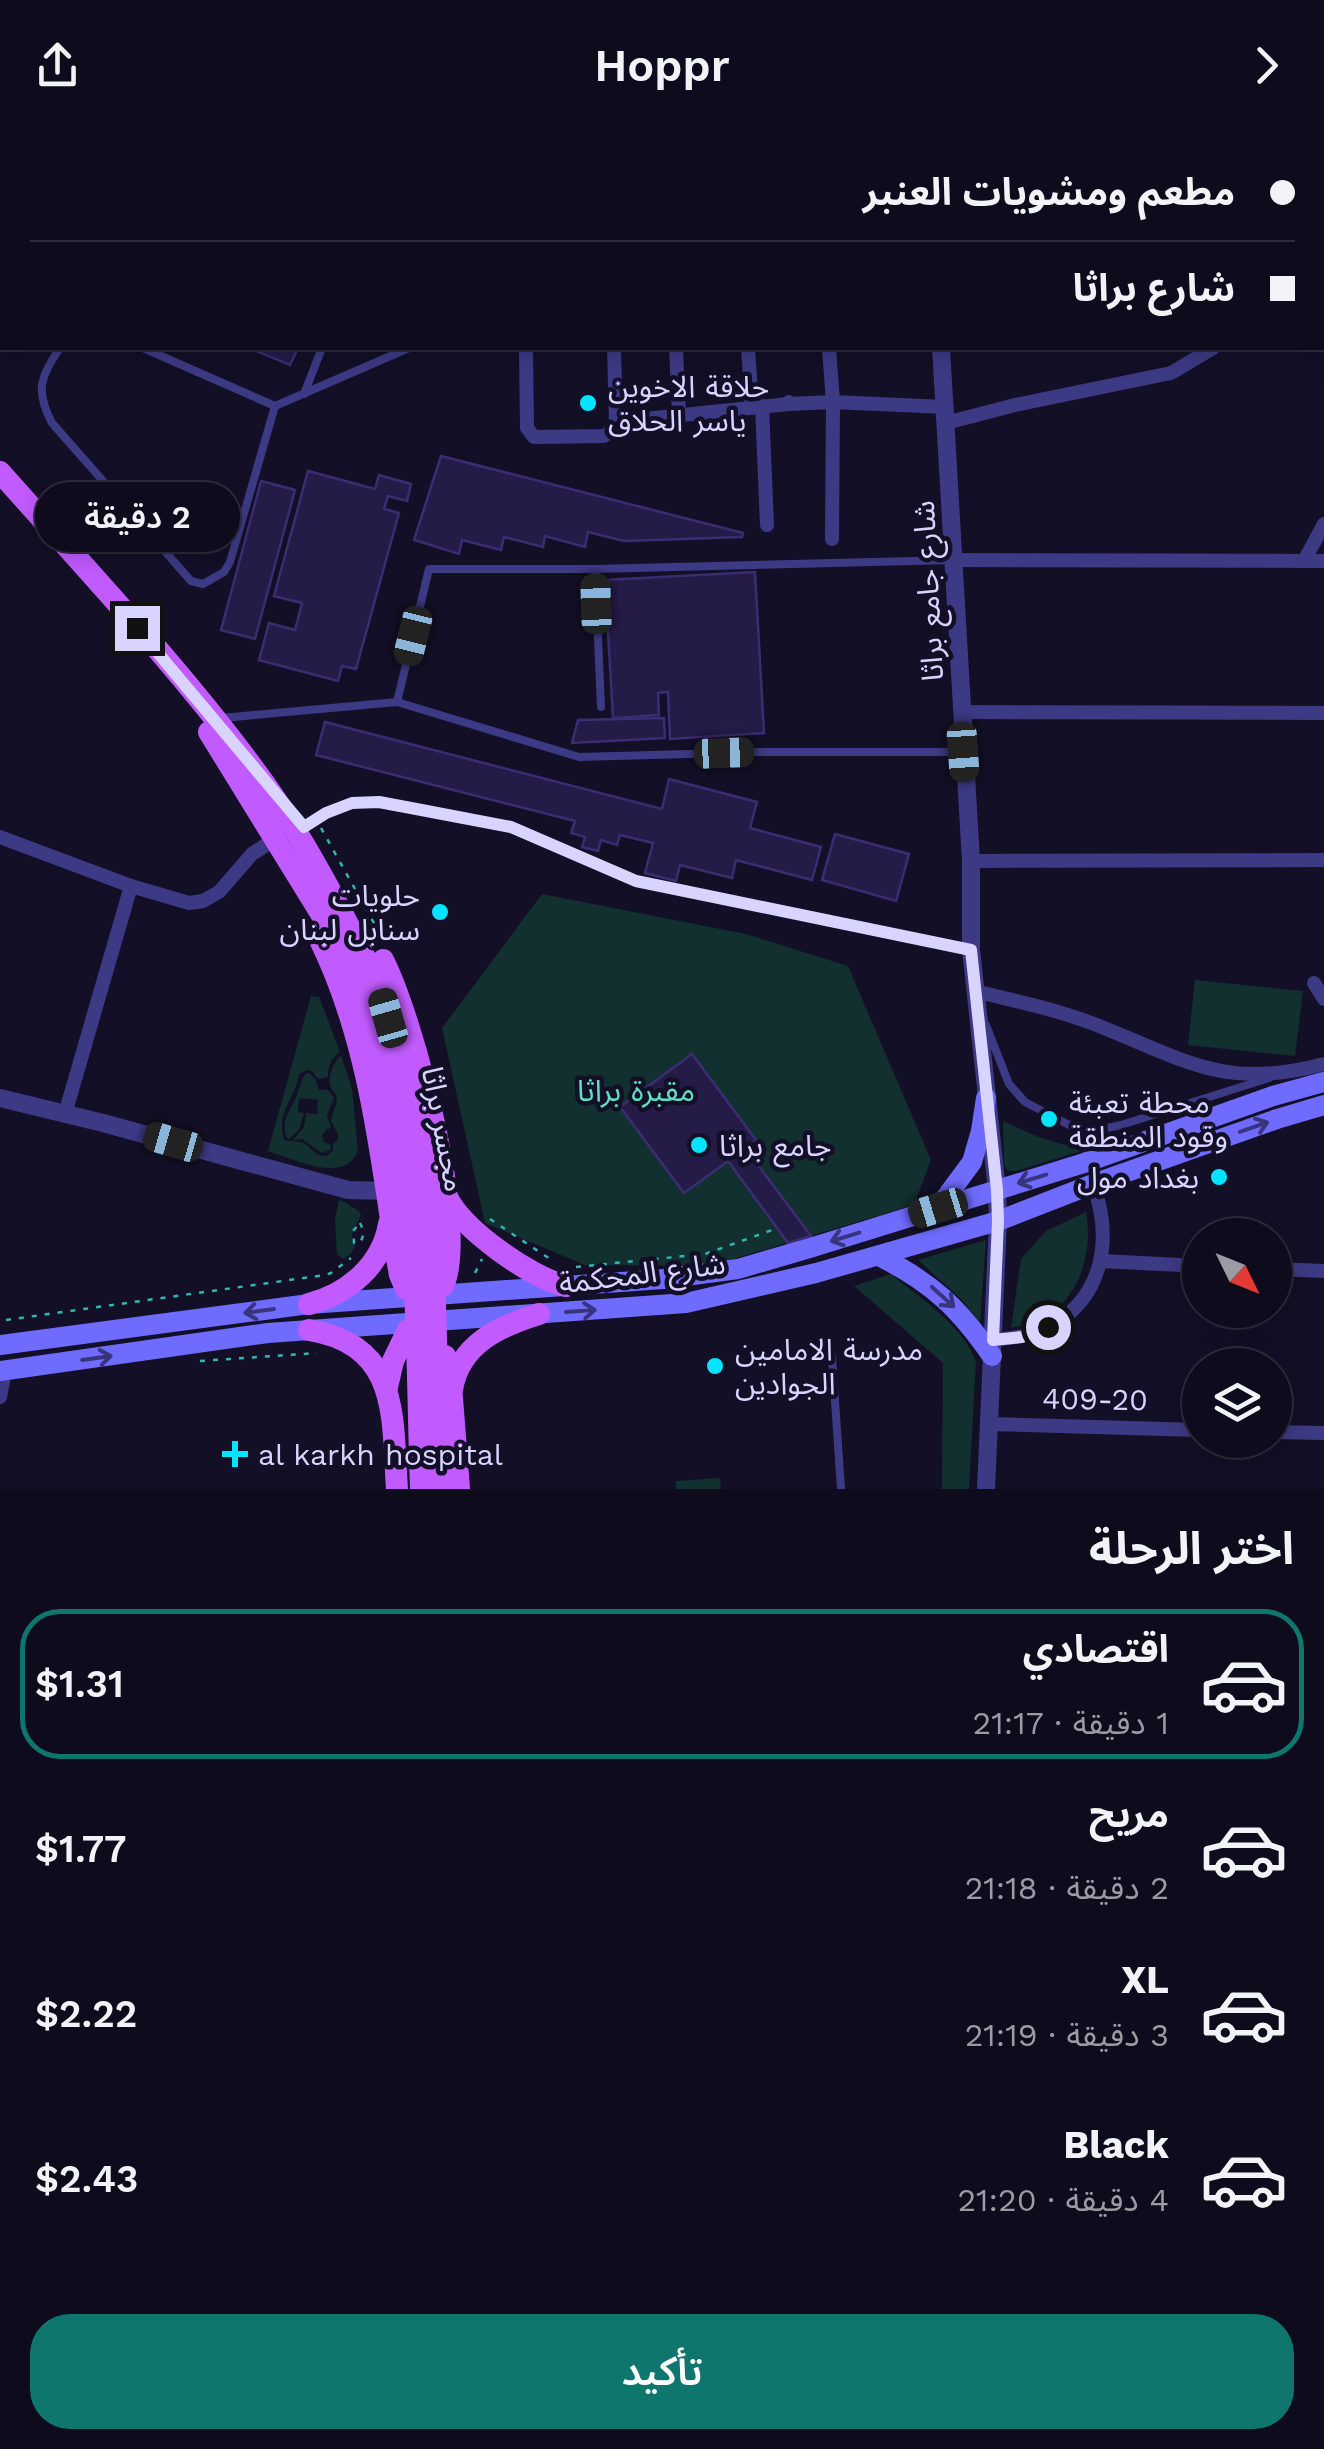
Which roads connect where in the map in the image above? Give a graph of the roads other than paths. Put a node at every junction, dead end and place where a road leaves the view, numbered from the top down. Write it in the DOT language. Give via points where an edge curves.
graph roads {
  1 [pos="59,350"];
  2 [pos="147,350"];
  3 [pos="321,350"];
  4 [pos="526,350"];
  5 [pos="614,350"];
  6 [pos="676,350"];
  7 [pos="748,350"];
  8 [pos="828,350"];
  9 [pos="941,350"];
  10 [pos="1210,350"];
  11 [pos="394,351"];
  12 [pos="304,394"];
  13 [pos="833,402"];
  14 [pos="276,406"];
  15 [pos="757,406"];
  16 [pos="678,415"];
  17 [pos="946,415"];
  18 [pos="616,422"];
  19 [pos="0,472"];
  20 [pos="0,492"];
  21 [pos="1324,524"];
  22 [pos="766,525"];
  23 [pos="832,539"];
  24 [pos="953,560"];
  25 [pos="1304,561"];
  26 [pos="1324,561"];
  27 [pos="595,569"];
  28 [pos="397,702"];
  29 [pos="602,707"];
  30 [pos="963,712"];
  31 [pos="1324,713"];
  32 [pos="215,719"];
  33 [pos="963,752"];
  34 [pos="248,775"];
  35 [pos="310,824"];
  36 [pos="0,837"];
  37 [pos="269,844"];
  38 [pos="1324,860"];
  39 [pos="971,862"];
  40 [pos="132,886"];
  41 [pos="971,950"];
  42 [pos="1314,983"];
  43 [pos="371,990"];
  44 [pos="974,991"];
  45 [pos="1324,999"];
  46 [pos="1324,1064"];
  47 [pos="1282,1074"];
  48 [pos="1324,1082"];
  49 [pos="0,1098"];
  50 [pos="986,1098"];
  51 [pos="1324,1105"];
  52 [pos="65,1114"];
  53 [pos="1093,1184"];
  54 [pos="445,1190"];
  55 [pos="997,1190"];
  56 [pos="389,1202"];
  57 [pos="938,1208"];
  58 [pos="998,1221"];
  59 [pos="880,1256"];
  60 [pos="1100,1261"];
  61 [pos="1182,1265"];
  62 [pos="1292,1270"];
  63 [pos="1324,1271"];
  64 [pos="566,1273"];
  65 [pos="452,1299"];
  66 [pos="309,1304"];
  67 [pos="403,1310"];
  68 [pos="540,1314"];
  69 [pos="310,1330"];
  70 [pos="0,1346"];
  71 [pos="993,1348"];
  72 [pos="445,1356"];
  73 [pos="832,1357"];
  74 [pos="2,1371"];
  75 [pos="387,1386"];
  76 [pos="0,1397"];
  77 [pos="411,1398"];
  78 [pos="451,1409"];
  79 [pos="989,1424"];
  80 [pos="1182,1429"];
  81 [pos="394,1430"];
  82 [pos="1292,1432"];
  83 [pos="1324,1433"];
  84 [pos="397,1489"];
  85 [pos="421,1489"];
  86 [pos="440,1489"];
  87 [pos="459,1489"];
  88 [pos="841,1489"];
  89 [pos="986,1489"];
  1 -- 14 [label="lane" via="41,388 52,423 191,581 203,584 230,562"];
  2 -- 14 [label="lane"];
  3 -- 12 [label="lane"];
  4 -- 18 [label="street" via="530,434 604,436"];
  5 -- 18 [label="street"];
  6 -- 16 [label="street"];
  7 -- 15 [label="street"];
  8 -- 13 [label="street"];
  9 -- 17 [label="street, شارع جامع براثا"];
  10 -- 17 [label="street" via="1171,373"];
  11 -- 12 [label="lane"];
  12 -- 14 [label="lane"];
  13 -- 15 [label="street"];
  13 -- 17 [label="street"];
  13 -- 23 [label="street"];
  15 -- 16 [label="street"];
  15 -- 22 [label="street"];
  16 -- 18 [label="street"];
  17 -- 24 [label="street, شارع جامع براثا"];
  19 -- 32 [label="main road"];
  20 -- 34 [label="main road"];
  21 -- 25 [label="street"];
  24 -- 25 [label="street"];
  24 -- 27 [label="lane"];
  24 -- 30 [label="street, شارع جامع براثا"];
  25 -- 26 [label="street"];
  27 -- 28 [label="lane" via="429,569"];
  27 -- 29 [label="lane"];
  28 -- 32 [label="lane"];
  28 -- 33 [label="lane" via="579,758"];
  30 -- 31 [label="street"];
  30 -- 33 [label="street, شارع جامع براثا"];
  32 -- 34 [label="main road"];
  33 -- 39 [label="street, شارع جامع براثا"];
  34 -- 35 [label="main road"];
  34 -- 37 [label="main road"];
  34 -- 43 [label="main road, مجسر براثا" via="326,882"];
  35 -- 41 [label="lane" via="352,803 379,802 511,827 636,881"];
  35 -- 54 [label="main road" via="403,1006"];
  36 -- 40 [label="street"];
  37 -- 40 [label="street" via="203,902"];
  37 -- 56 [label="main road" via="344,997 374,1108"];
  38 -- 39 [label="street"];
  39 -- 41 [label="street, شارع جامع براثا"];
  40 -- 52 [label="street"];
  41 -- 44 [label="street, شارع جامع براثا"];
  42 -- 45 [label="street"];
  43 -- 85 [label="main road, مجسر براثا, bridge" via="403,1161"];
  43 -- 86 [label="main road, مجسر براثا, bridge" via="410,1096 430,1219"];
  44 -- 47 [label="street" via="1092,1022 1216,1071"];
  44 -- 47 [label="lane" via="1009,1084 1024,1102 1090,1132"];
  44 -- 50 [label="street, شارع جامع براثا"];
  46 -- 47 [label="street"];
  48 -- 55 [label="main road, شارع المحكمة, one-way"];
  49 -- 52 [label="street"];
  50 -- 55 [label="street, شارع جامع براثا"];
  50 -- 57 [label="main road" via="972,1162"];
  53 -- 51 [label="main road, شارع المحكمة, one-way"];
  52 -- 56 [label="street"];
  53 -- 58 [label="main road, شارع المحكمة"];
  53 -- 60 [label="street" via="1102,1209"];
  54 -- 56 [label="main road" via="440,1222 420,1237 399,1224"];
  54 -- 64 [label="main road" via="474,1230 535,1274"];
  54 -- 65 [label="main road"];
  55 -- 57 [label="main road, شارع المحكمة"];
  55 -- 58 [label="street, شارع جامع براثا"];
  56 -- 66 [label="main road" via="382,1248 364,1274"];
  56 -- 67 [label="main road"];
  57 -- 64 [label="main road, شارع المحكمة, one-way" via="738,1269 663,1280"];
  58 -- 59 [label="main road, شارع المحكمة"];
  58 -- 71 [label="street, شارع جامع براثا"];
  68 -- 59 [label="main road, شارع المحكمة, one-way" via="686,1304"];
  59 -- 71 [label="main road, one-way" via="944,1296"];
  60 -- 61 [label="street"];
  60 -- 71 [label="street" via="1072,1310"];
  62 -- 63 [label="street"];
  64 -- 65 [label="main road, شارع المحكمة"];
  65 -- 67 [label="main road, شارع المحكمة"];
  65 -- 68 [label="main road, شارع المحكمة"];
  66 -- 67 [label="main road, شارع المحكمة"];
  66 -- 70 [label="main road, شارع المحكمة, one-way"];
  67 -- 69 [label="main road, شارع المحكمة"];
  67 -- 75 [label="main road"];
  68 -- 78 [label="main road" via="494,1332 469,1351 454,1380"];
  74 -- 69 [label="main road, شارع المحكمة, one-way"];
  69 -- 75 [label="main road" via="355,1346"];
  71 -- 79 [label="street, شارع جامع براثا"];
  72 -- 78 [label="main road"];
  73 -- 88 [label="lane"];
  74 -- 76 [label="street"];
  75 -- 81 [label="main road"];
  77 -- 81 [label="main road" via="396,1411"];
  78 -- 87 [label="main road"];
  79 -- 80 [label="street, 409-20"];
  79 -- 89 [label="street, شارع جامع براثا"];
  81 -- 84 [label="main road"];
  82 -- 83 [label="street"];
}
